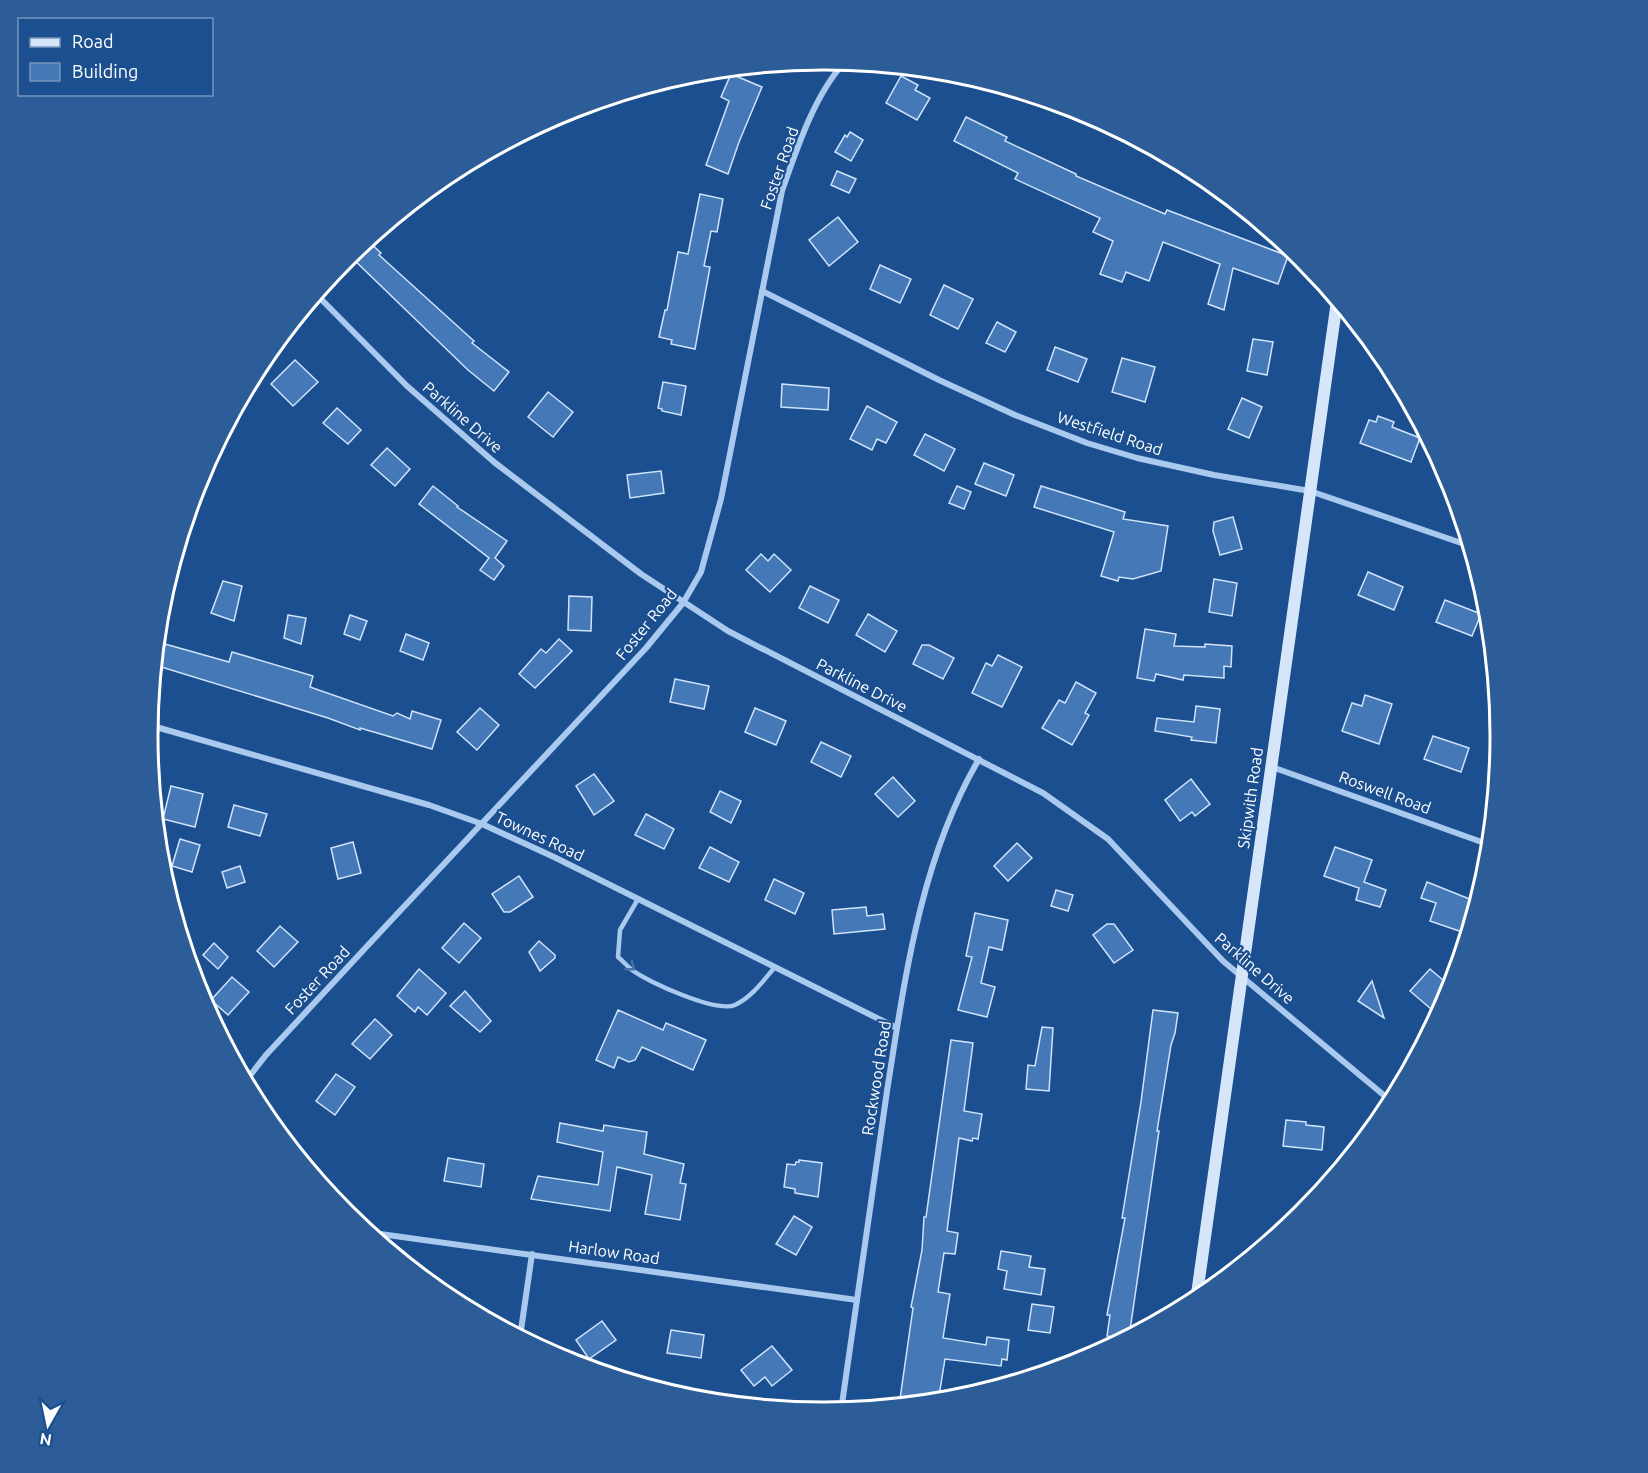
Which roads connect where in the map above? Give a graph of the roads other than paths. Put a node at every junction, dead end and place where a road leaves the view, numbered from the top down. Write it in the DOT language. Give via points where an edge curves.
graph roads {
  1 [pos="839,71"];
  2 [pos="762,291"];
  3 [pos="321,299"];
  4 [pos="1336,310"];
  5 [pos="1310,491"];
  6 [pos="1461,543"];
  7 [pos="683,603"];
  8 [pos="158,728"];
  9 [pos="979,759"];
  10 [pos="1271,767"];
  11 [pos="482,824"];
  12 [pos="1481,842"];
  13 [pos="638,899"];
  14 [pos="776,967"];
  15 [pos="1241,977"];
  16 [pos="897,1028"];
  17 [pos="251,1075"];
  18 [pos="1385,1096"];
  19 [pos="382,1234"];
  20 [pos="532,1254"];
  21 [pos="1198,1287"];
  22 [pos="857,1300"];
  23 [pos="520,1329"];
  24 [pos="842,1402"];
  1 -- 2 [label="street, Foster Road" via="823,93 795,151 777,212"];
  2 -- 5 [label="street, Westfield Road" via="939,380 1088,443 1137,459"];
  2 -- 7 [label="street, Foster Road" via="721,500 701,572"];
  3 -- 7 [label="street, Parkline Drive" via="407,386 494,462"];
  4 -- 5 [label="main road, Skipwith Road"];
  5 -- 6 [label="street, Westfield Road"];
  5 -- 10 [label="main road, Skipwith Road"];
  7 -- 9 [label="street, Parkline Drive" via="728,632"];
  7 -- 11 [label="street, Foster Road"];
  8 -- 11 [label="street, Townes Road" via="429,805"];
  9 -- 15 [label="street, Parkline Drive" via="1043,793 1108,839"];
  9 -- 16 [label="street, Rockwood Road" via="964,785 931,869 904,979"];
  10 -- 12 [label="street, Roswell Road"];
  10 -- 15 [label="main road, Skipwith Road"];
  11 -- 13 [label="street, Townes Road"];
  11 -- 17 [label="street, Foster Road"];
  13 -- 14 [label="street, Townes Road"];
  13 -- 14 [label="lane, one-way" via="620,930 618,957 633,971 664,987 702,1003 733,1006 749,996"];
  14 -- 16 [label="street, Townes Road"];
  15 -- 18 [label="street, Parkline Drive"];
  15 -- 21 [label="main road, Skipwith Road"];
  16 -- 22 [label="street, Rockwood Road"];
  19 -- 20 [label="street, Harlow Road"];
  20 -- 22 [label="street, Harlow Road"];
  20 -- 23 [label="street"];
  22 -- 24 [label="street, Rockwood Road"];
}
